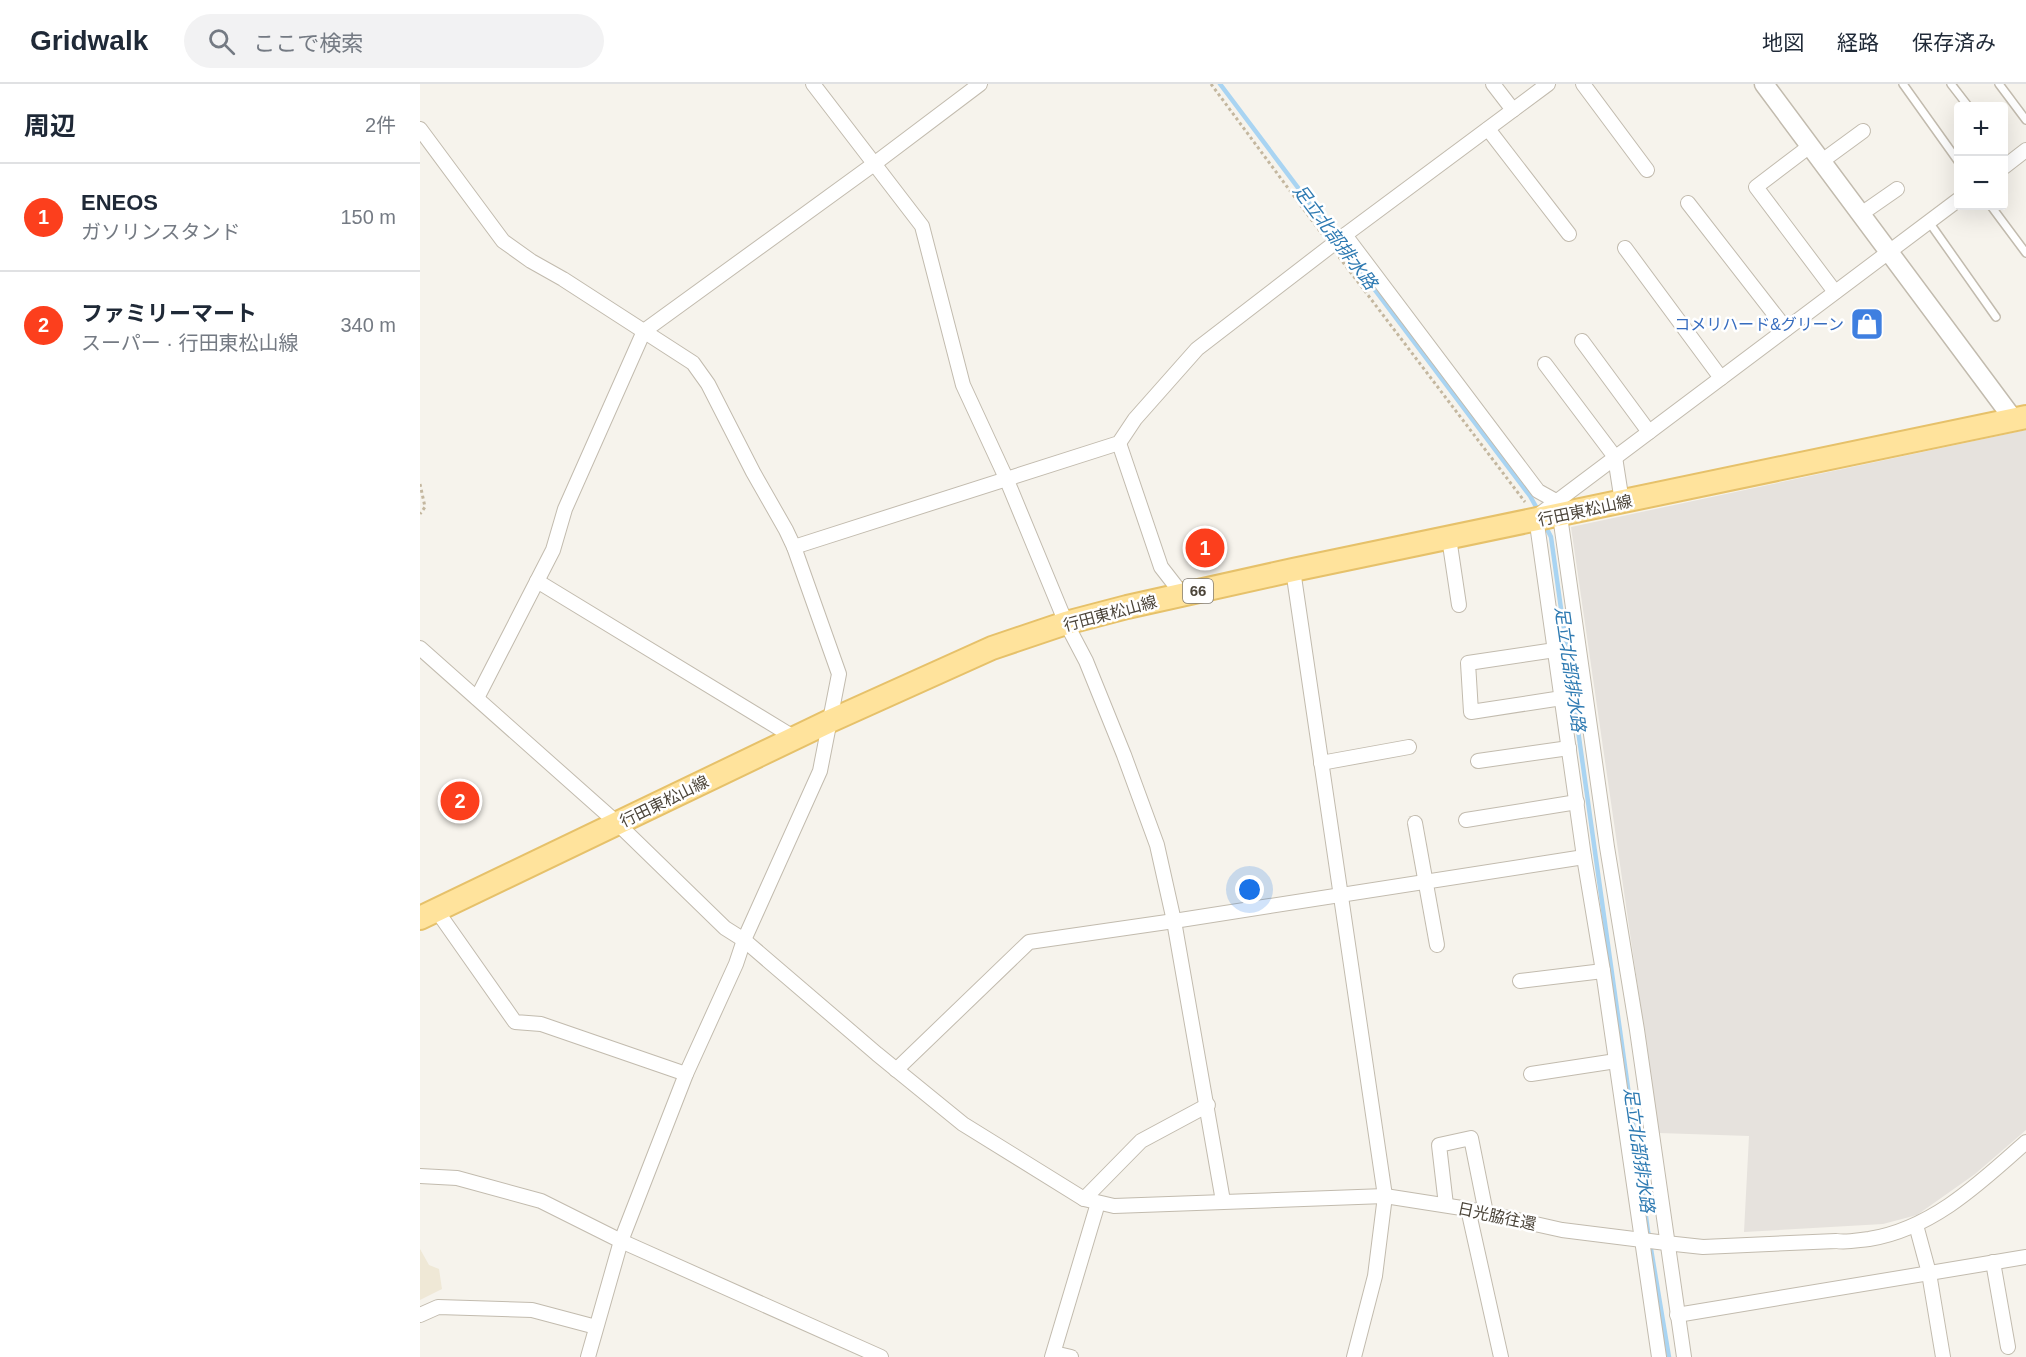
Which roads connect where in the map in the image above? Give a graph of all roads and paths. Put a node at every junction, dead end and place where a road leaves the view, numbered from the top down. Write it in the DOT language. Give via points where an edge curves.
graph roads {
  1 [pos="813,84"];
  2 [pos="980,84"];
  3 [pos="1211,84"];
  4 [pos="1493,84"];
  5 [pos="1548,84"];
  6 [pos="1583,84"];
  7 [pos="1764,84"];
  8 [pos="1903,84"];
  9 [pos="1951,84"];
  10 [pos="1999,84"];
  11 [pos="1965,102"];
  12 [pos="1514,110"];
  13 [pos="2026,120"];
  14 [pos="420,129"];
  15 [pos="1488,129"];
  16 [pos="1863,131"];
  17 [pos="1810,146"];
  18 [pos="2026,150"];
  19 [pos="1955,156"];
  20 [pos="2008,160"];
  21 [pos="1822,161"];
  22 [pos="874,164"];
  23 [pos="1647,170"];
  24 [pos="1897,189"];
  25 [pos="1688,202"];
  26 [pos="1954,204"];
  27 [pos="1994,210"];
  28 [pos="1861,214"];
  29 [pos="1929,222"];
  30 [pos="1569,234"];
  31 [pos="1345,235"];
  32 [pos="1331,246"];
  33 [pos="1625,248"];
  34 [pos="1889,252"];
  35 [pos="2026,253"];
  36 [pos="1835,292"];
  37 [pos="1996,317"];
  38 [pos="1786,329"];
  39 [pos="644,331"];
  40 [pos="1582,341"];
  41 [pos="1545,364"];
  42 [pos="1721,378"];
  43 [pos="2020,419"];
  44 [pos="1649,432"];
  45 [pos="1119,443"];
  46 [pos="1615,457"];
  47 [pos="1006,478"];
  48 [pos="420,484"];
  49 [pos="1622,502"];
  50 [pos="1558,509"];
  51 [pos="420,514"];
  52 [pos="1536,518"];
  53 [pos="1449,538"];
  54 [pos="794,547"];
  55 [pos="1293,570"];
  56 [pos="537,581"];
  57 [pos="1182,594"];
  58 [pos="1459,605"];
  59 [pos="1066,623"];
  60 [pos="420,648"];
  61 [pos="1555,650"];
  62 [pos="477,698"];
  63 [pos="1562,698"];
  64 [pos="830,721"];
  65 [pos="795,738"];
  66 [pos="1409,747"];
  67 [pos="1569,748"];
  68 [pos="1478,761"];
  69 [pos="1321,763"];
  70 [pos="1576,802"];
  71 [pos="1466,820"];
  72 [pos="617,823"];
  73 [pos="1415,823"];
  74 [pos="1584,856"];
  75 [pos="1425,882"];
  76 [pos="1340,896"];
  77 [pos="428,915"];
  78 [pos="1174,921"];
  79 [pos="744,940"];
  80 [pos="1437,945"];
  81 [pos="1603,971"];
  82 [pos="1520,981"];
  83 [pos="1616,1061"];
  84 [pos="896,1070"];
  85 [pos="686,1074"];
  86 [pos="1531,1074"];
  87 [pos="1208,1105"];
  88 [pos="2026,1142"];
  89 [pos="420,1176"];
  90 [pos="1385,1196"];
  91 [pos="1084,1198"];
  92 [pos="1223,1201"];
  93 [pos="1098,1203"];
  94 [pos="1446,1205"];
  95 [pos="1468,1209"];
  96 [pos="1486,1213"];
  97 [pos="1916,1225"];
  98 [pos="1642,1240"];
  99 [pos="621,1241"];
  100 [pos="1666,1243"];
  101 [pos="2026,1257"];
  102 [pos="1993,1262"];
  103 [pos="1929,1273"];
  104 [pos="420,1315"];
  105 [pos="1677,1315"];
  106 [pos="596,1327"];
  107 [pos="2008,1347"];
  108 [pos="866,1354"];
  109 [pos="1053,1355"];
  110 [pos="588,1357"];
  111 [pos="881,1357"];
  112 [pos="1071,1357"];
  113 [pos="1354,1357"];
  114 [pos="1501,1357"];
  115 [pos="1659,1357"];
  116 [pos="1683,1357"];
  117 [pos="1943,1357"];
  1 -- 22 [label="street"];
  2 -- 22 [label="street"];
  3 -- 32 [label="path"];
  4 -- 12 [label="street"];
  5 -- 12 [label="street"];
  6 -- 23 [label="street"];
  7 -- 17 [label="street"];
  8 -- 19 [label="lane"];
  9 -- 11 [label="lane"];
  10 -- 13 [label="lane"];
  12 -- 15 [label="street"];
  14 -- 39 [label="street" via="503,241"];
  15 -- 30 [label="street"];
  15 -- 31 [label="street"];
  16 -- 21 [label="street"];
  17 -- 21 [label="street"];
  17 -- 36 [label="street" via="1756,187"];
  18 -- 20 [label="street"];
  21 -- 28 [label="street"];
  22 -- 39 [label="street"];
  22 -- 47 [label="street" via="922,226 963,385"];
  24 -- 28 [label="street"];
  25 -- 38 [label="street"];
  26 -- 29 [label="street"];
  27 -- 35 [label="lane"];
  28 -- 34 [label="street"];
  29 -- 34 [label="street"];
  29 -- 37 [label="lane"];
  31 -- 32 [label="street"];
  31 -- 50 [label="street" via="1538,491"];
  32 -- 45 [label="street" via="1197,349 1134,419"];
  32 -- 52 [label="path"];
  33 -- 42 [label="street"];
  34 -- 36 [label="street"];
  34 -- 43 [label="street"];
  36 -- 38 [label="street"];
  38 -- 42 [label="street"];
  39 -- 54 [label="street" via="693,363 708,384"];
  39 -- 56 [label="street"];
  40 -- 44 [label="street"];
  41 -- 46 [label="street"];
  42 -- 44 [label="street"];
  43 -- 49 [label="main road, 行田東松山線 / 66"];
  44 -- 46 [label="street"];
  45 -- 47 [label="street"];
  45 -- 57 [label="street" via="1161,567"];
  46 -- 49 [label="street"];
  46 -- 50 [label="street"];
  47 -- 54 [label="street"];
  47 -- 59 [label="street"];
  48 -- 51 [label="path" via="426,507"];
  49 -- 50 [label="main road, 行田東松山線 / 66"];
  50 -- 52 [label="main road, 行田東松山線 / 66"];
  50 -- 100 [label="street"];
  52 -- 53 [label="main road, 行田東松山線 / 66"];
  52 -- 61 [label="street"];
  53 -- 55 [label="main road, 行田東松山線 / 66"];
  53 -- 58 [label="street"];
  54 -- 64 [label="street" via="839,674"];
  55 -- 57 [label="main road, 行田東松山線 / 66"];
  55 -- 69 [label="street"];
  56 -- 62 [label="street"];
  56 -- 65 [label="street"];
  57 -- 59 [label="main road, 行田東松山線 / 66"];
  59 -- 64 [label="main road, 行田東松山線 / 66" via="992,648"];
  59 -- 78 [label="street" via="1086,662 1157,845"];
  60 -- 62 [label="street, 日光脇往還"];
  61 -- 63 [label="street"];
  61 -- 63 [label="street" via="1468,663 1471,712"];
  62 -- 72 [label="street, 日光脇往還"];
  63 -- 67 [label="street"];
  64 -- 65 [label="main road, 行田東松山線 / 66"];
  64 -- 79 [label="street" via="820,771"];
  65 -- 72 [label="main road, 行田東松山線 / 66"];
  66 -- 69 [label="street"];
  67 -- 68 [label="street"];
  67 -- 70 [label="street"];
  69 -- 76 [label="street"];
  70 -- 71 [label="street"];
  70 -- 74 [label="street"];
  72 -- 77 [label="main road, 行田東松山線 / 66"];
  72 -- 79 [label="street, 日光脇往還" via="725,928"];
  73 -- 75 [label="street"];
  74 -- 75 [label="street"];
  74 -- 81 [label="street"];
  75 -- 76 [label="street"];
  75 -- 80 [label="street"];
  76 -- 78 [label="street"];
  76 -- 90 [label="street"];
  77 -- 85 [label="street" via="515,1022 541,1024"];
  78 -- 84 [label="street" via="1029,942"];
  78 -- 87 [label="street"];
  79 -- 84 [label="street, 日光脇往還"];
  79 -- 85 [label="street"];
  81 -- 82 [label="street"];
  81 -- 83 [label="street"];
  83 -- 86 [label="street"];
  83 -- 98 [label="street"];
  84 -- 91 [label="street, 日光脇往還" via="963,1124"];
  85 -- 99 [label="street"];
  87 -- 91 [label="street" via="1141,1141"];
  87 -- 92 [label="street"];
  88 -- 97 [label="street, 日光脇往還" via="1969,1192"];
  89 -- 99 [label="street" via="457,1178 541,1201"];
  90 -- 92 [label="street, 日光脇往還"];
  90 -- 94 [label="street, 日光脇往還"];
  90 -- 113 [label="street" via="1375,1276"];
  91 -- 93 [label="street, 日光脇往還"];
  92 -- 93 [label="street, 日光脇往還" via="1114,1206"];
  93 -- 109 [label="street"];
  94 -- 95 [label="street, 日光脇往還"];
  94 -- 96 [label="street" via="1439,1145 1471,1138"];
  95 -- 96 [label="street, 日光脇往還"];
  95 -- 114 [label="street"];
  96 -- 98 [label="street, 日光脇往還" via="1562,1230"];
  97 -- 100 [label="street, 日光脇往還" via="1887,1236 1844,1242 1703,1246"];
  97 -- 103 [label="street"];
  98 -- 100 [label="street, 日光脇往還"];
  98 -- 115 [label="street"];
  99 -- 106 [label="street"];
  99 -- 108 [label="street"];
  100 -- 105 [label="street"];
  101 -- 102 [label="street"];
  102 -- 103 [label="street"];
  102 -- 107 [label="street"];
  103 -- 105 [label="street"];
  103 -- 117 [label="street"];
  104 -- 106 [label="street" via="438,1306 532,1310"];
  105 -- 116 [label="street"];
  106 -- 110 [label="street"];
  108 -- 111 [label="street"];
  109 -- 112 [label="street"];
}
